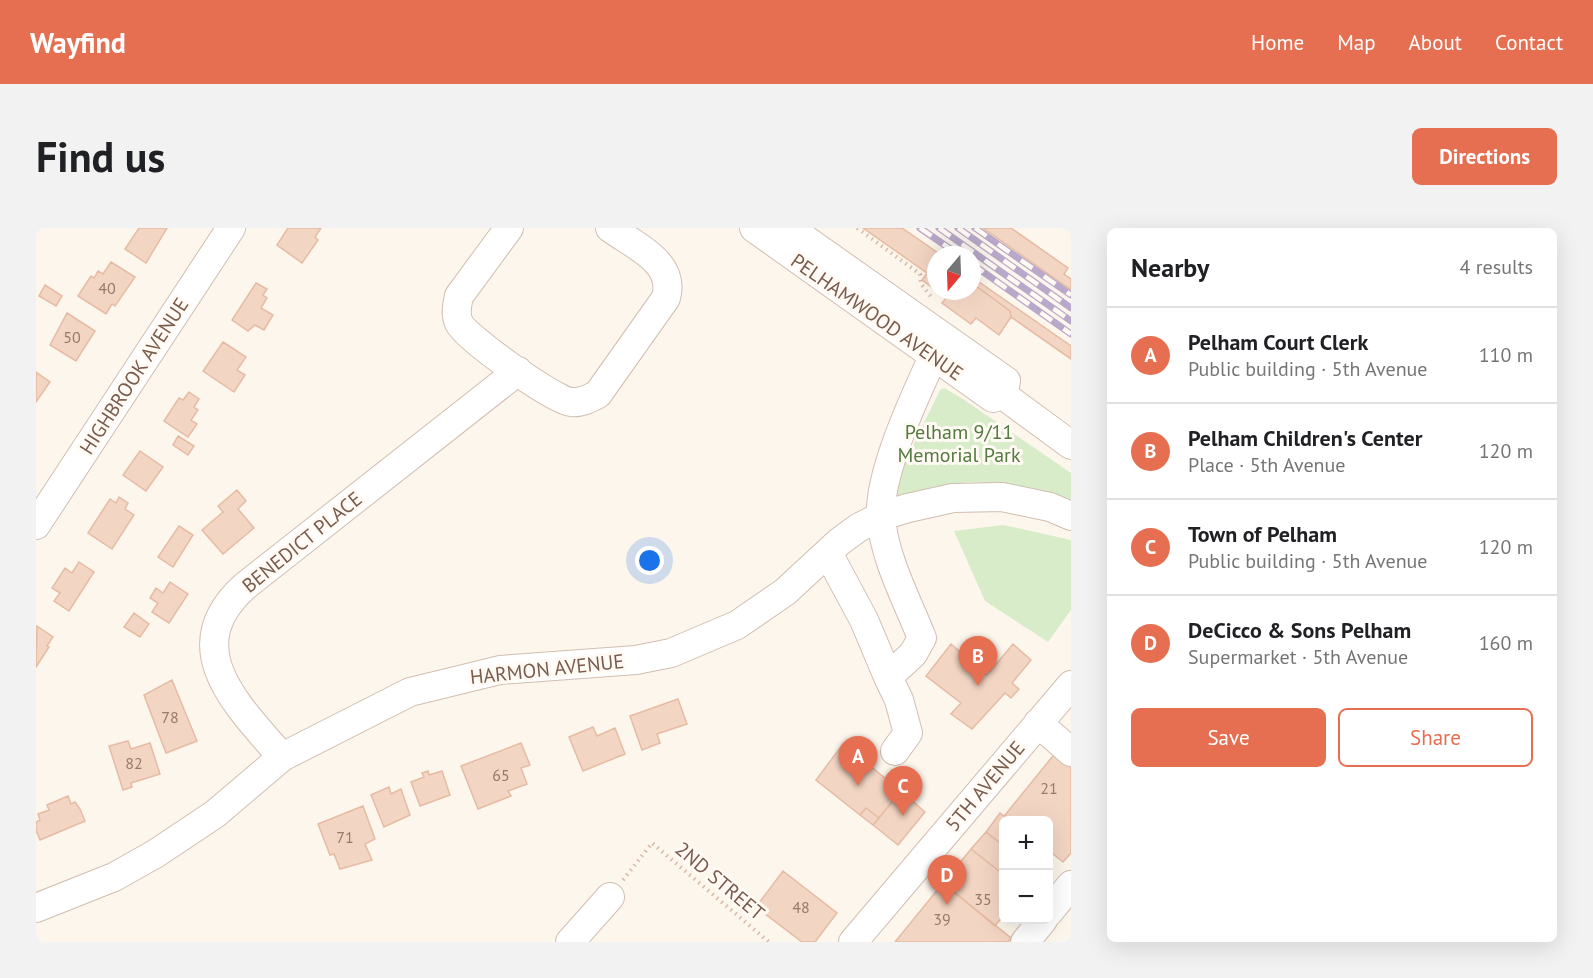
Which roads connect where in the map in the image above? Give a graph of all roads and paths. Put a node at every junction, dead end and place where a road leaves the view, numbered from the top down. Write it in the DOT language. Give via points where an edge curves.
graph roads {
  1 [pos="231,228"];
  2 [pos="509,228"];
  3 [pos="610,228"];
  4 [pos="754,228"];
  5 [pos="789,228"];
  6 [pos="857,228"];
  7 [pos="939,304"];
  8 [pos="933,357"];
  9 [pos="518,371"];
  10 [pos="1003,395"];
  11 [pos="1071,445"];
  12 [pos="881,516"];
  13 [pos="1071,516"];
  14 [pos="36,525"];
  15 [pos="828,553"];
  16 [pos="888,677"];
  17 [pos="1071,685"];
  18 [pos="1038,723"];
  19 [pos="895,751"];
  20 [pos="1071,752"];
  21 [pos="282,757"];
  22 [pos="1071,885"];
  23 [pos="610,897"];
  24 [pos="1053,907"];
  25 [pos="36,908"];
  26 [pos="1040,924"];
  27 [pos="570,942"];
  28 [pos="768,942"];
  29 [pos="853,942"];
  30 [pos="1025,942"];
  1 -- 14 [label="street, HIGHBROOK AVENUE"];
  2 -- 9 [label="street" via="459,296 456,309 467,335"];
  3 -- 9 [label="street" via="665,270 669,286 666,298 598,394 585,401 558,398"];
  4 -- 8 [label="street, PELHAMWOOD AVENUE"];
  5 -- 10 [label="street, PELHAMWOOD AVENUE" via="1006,381"];
  6 -- 7 [label="path" via="920,274 921,284"];
  8 -- 10 [label="street, PELHAMWOOD AVENUE" via="993,398"];
  8 -- 12 [label="street" via="889,468"];
  9 -- 21 [label="street, BENEDICT PLACE" via="245,586 224,612 216,633 214,655 221,680"];
  10 -- 11 [label="street, PELHAMWOOD AVENUE"];
  12 -- 13 [label="street, HARMON AVENUE" via="953,498 1002,497 1050,507"];
  12 -- 15 [label="street, HARMON AVENUE" via="858,528"];
  12 -- 16 [label="street" via="889,553 922,638 913,654"];
  15 -- 16 [label="street" via="864,620"];
  15 -- 21 [label="street, HARMON AVENUE" via="784,592 737,625 671,653 636,660 500,670 454,679 410,692"];
  16 -- 19 [label="street" via="908,733"];
  17 -- 18 [label="street, 5TH AVENUE"];
  18 -- 20 [label="street"];
  18 -- 29 [label="street, 5TH AVENUE"];
  21 -- 25 [label="street, HARMON AVENUE" via="215,814 155,854 114,877"];
  22 -- 24 [label="street"];
  23 -- 27 [label="street"];
  23 -- 28 [label="path, 2ND STREET" via="652,843"];
  26 -- 30 [label="street"];
}
